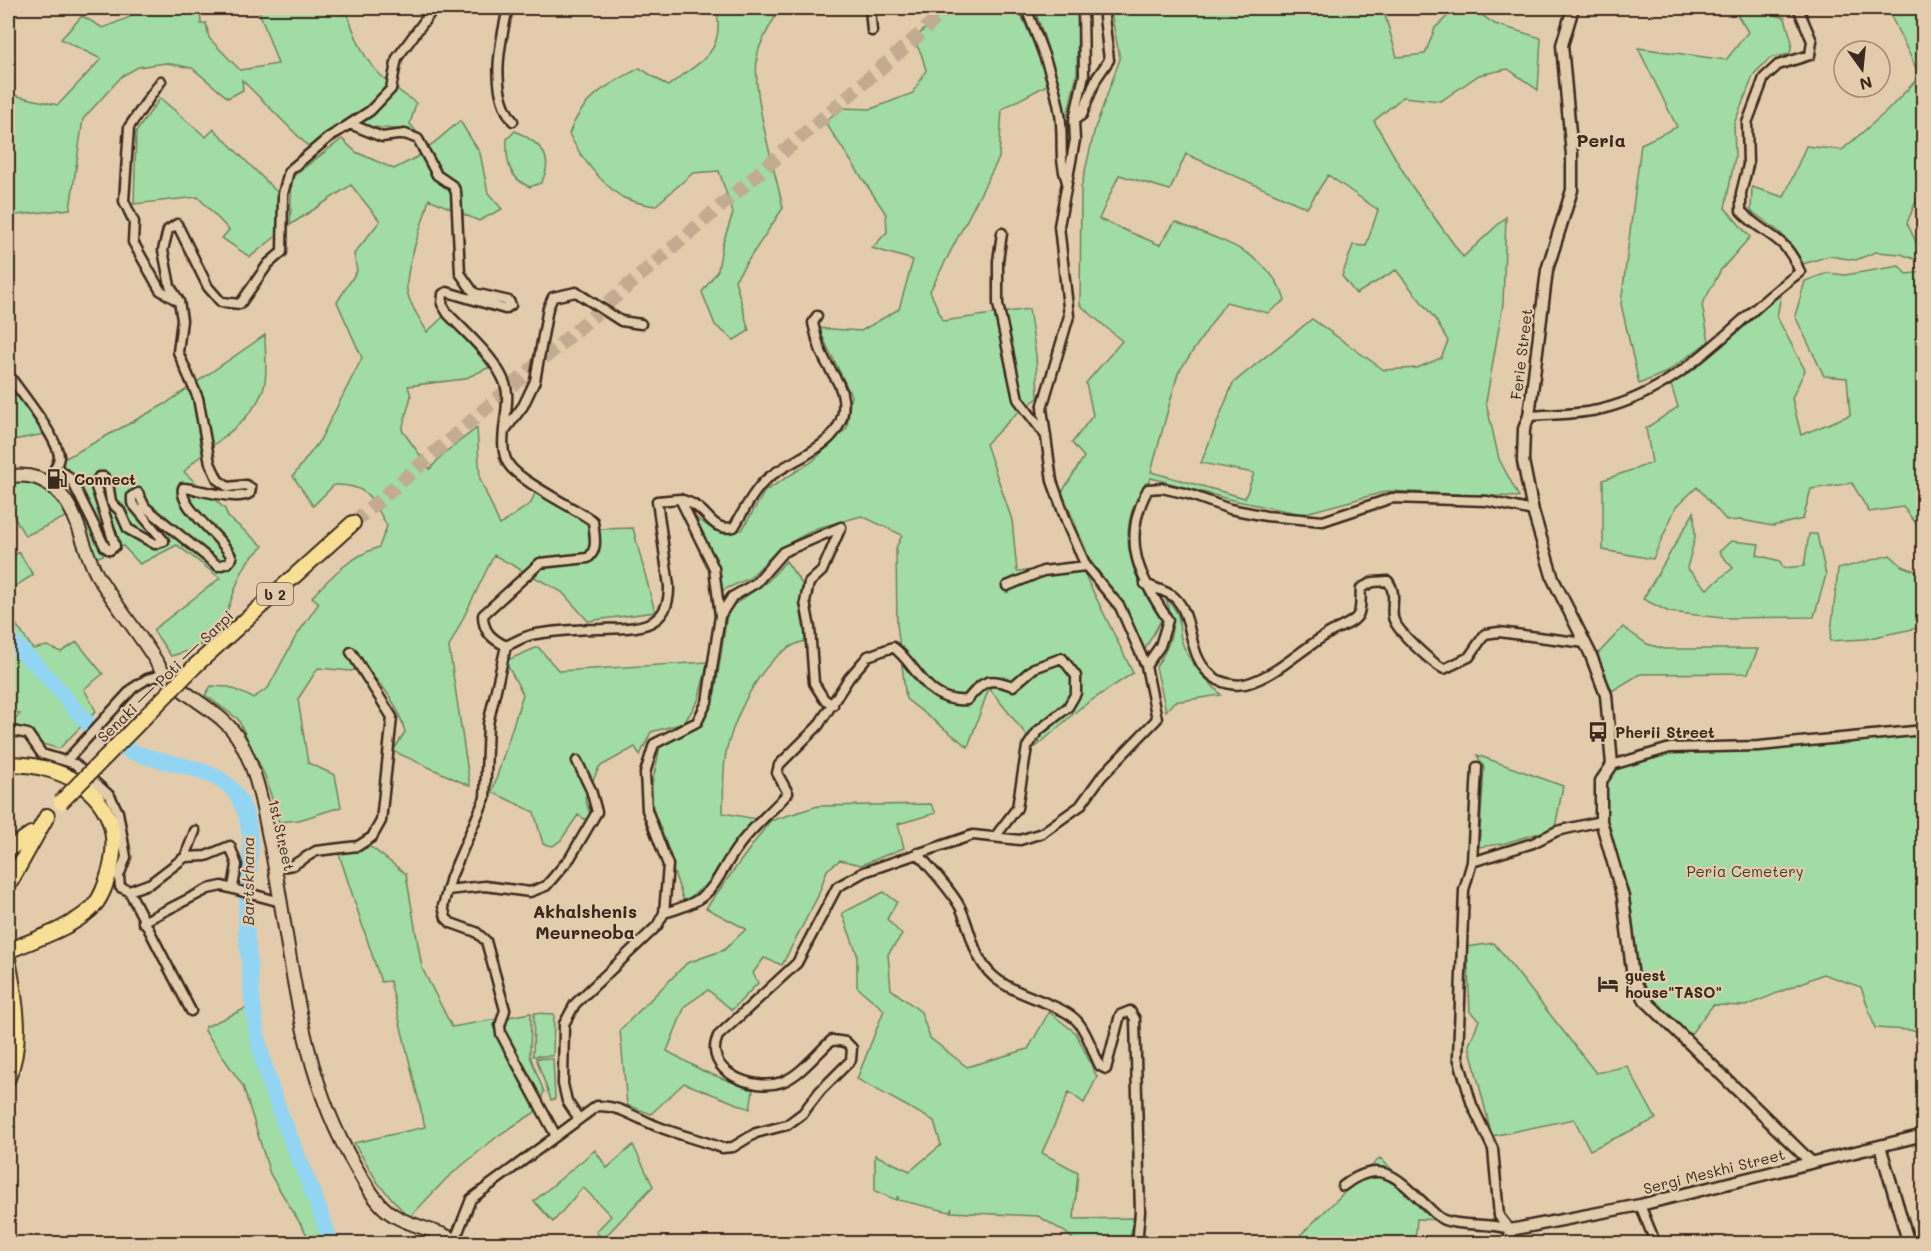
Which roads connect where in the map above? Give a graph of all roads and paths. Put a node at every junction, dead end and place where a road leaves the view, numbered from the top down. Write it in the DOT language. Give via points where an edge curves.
graph roads {
  1 [pos="434,8"];
  2 [pos="508,8"];
  3 [pos="870,8"];
  4 [pos="1026,8"];
  5 [pos="1083,8"];
  6 [pos="1106,8"];
  7 [pos="1573,8"];
  8 [pos="1798,8"];
  9 [pos="872,31"];
  10 [pos="161,81"];
  11 [pos="1074,120"];
  12 [pos="513,121"];
  13 [pos="350,124"];
  14 [pos="1067,183"];
  15 [pos="1002,233"];
  16 [pos="179,301"];
  17 [pos="817,315"];
  18 [pos="641,324"];
  19 [pos="8,374"];
  20 [pos="1529,416"];
  21 [pos="505,430"];
  22 [pos="1046,437"];
  23 [pos="55,468"];
  24 [pos="8,477"];
  25 [pos="47,482"];
  26 [pos="680,499"];
  27 [pos="1533,511"];
  28 [pos="353,523"];
  29 [pos="1086,566"];
  30 [pos="1145,584"];
  31 [pos="1007,586"];
  32 [pos="720,616"];
  33 [pos="1585,643"];
  34 [pos="506,646"];
  35 [pos="351,651"];
  36 [pos="1146,666"];
  37 [pos="164,674"];
  38 [pos="833,705"];
  39 [pos="8,730"];
  40 [pos="1923,730"];
  41 [pos="66,761"];
  42 [pos="577,761"];
  43 [pos="8,764"];
  44 [pos="1612,765"];
  45 [pos="1477,767"];
  46 [pos="47,816"];
  47 [pos="1601,821"];
  48 [pos="195,831"];
  49 [pos="30,834"];
  50 [pos="995,837"];
  51 [pos="8,850"];
  52 [pos="918,853"];
  53 [pos="185,858"];
  54 [pos="8,861"];
  55 [pos="1472,862"];
  56 [pos="275,868"];
  57 [pos="8,886"];
  58 [pos="235,888"];
  59 [pos="447,890"];
  60 [pos="129,891"];
  61 [pos="281,902"];
  62 [pos="664,913"];
  63 [pos="143,922"];
  64 [pos="8,951"];
  65 [pos="8,961"];
  66 [pos="191,1011"];
  67 [pos="8,1078"];
  68 [pos="579,1119"];
  69 [pos="556,1136"];
  70 [pos="1923,1136"];
  71 [pos="1880,1146"];
  72 [pos="1811,1162"];
  73 [pos="1343,1186"];
  74 [pos="1640,1205"];
  75 [pos="1510,1230"];
  76 [pos="457,1242"];
  77 [pos="1137,1244"];
  78 [pos="1510,1244"];
  79 [pos="1656,1244"];
  80 [pos="1909,1244"];
  1 -- 13 [label="street" via="397,58 391,89 370,111"];
  2 -- 12 [label="street" via="497,78 505,110"];
  3 -- 9 [label="street"];
  4 -- 14 [label="street" via="1046,59 1059,110 1064,138 1060,165"];
  5 -- 11 [label="street" via="1084,75"];
  6 -- 11 [label="street" via="1109,60 1082,115"];
  7 -- 20 [label="street, Ferie Street" via="1562,45 1572,190 1547,270"];
  8 -- 20 [label="street" via="1812,41 1810,55 1778,65 1764,78 1746,123 1748,165 1741,211 1756,227 1773,234 1793,253 1800,272 1687,369 1655,389 1602,409"];
  10 -- 16 [label="street" via="129,127 124,201 134,222 133,242 160,290"];
  11 -- 14 [label="street" via="1075,140"];
  13 -- 16 [label="street" via="289,171 283,194 282,252 268,264 240,304 221,302 208,287 177,224 168,230 163,250 170,286"];
  13 -- 21 [label="street" via="382,136 405,134 418,139 437,175 453,186 460,273 474,293 509,301 511,305 505,309 447,292 442,304 501,372 507,392"];
  14 -- 22 [label="street" via="1059,226 1069,316 1042,408"];
  15 -- 22 [label="street" via="998,304 1018,399"];
  16 -- 23 [label="street" via="182,320 178,352 198,398 210,463 218,480 228,487 251,488 245,497 183,488 181,494 185,504 227,546 232,558 218,566 145,507 138,493 132,496 132,503 164,541 155,544 128,529 111,502 108,482 99,477 95,484 115,546 110,550 73,483"];
  17 -- 26 [label="street" via="813,323 818,342 838,380 843,400 843,413 835,431 814,452 759,487 734,527 717,527 695,505"];
  18 -- 21 [label="street" via="621,321 576,292 553,297 535,381"];
  19 -- 23 [label="street" via="41,420 58,453"];
  20 -- 27 [label="street, Ferie Street" via="1524,429 1523,461"];
  21 -- 34 [label="street" via="508,465 528,482 593,521 596,544 588,558 540,563 483,615 491,638"];
  22 -- 29 [label="street" via="1052,481"];
  23 -- 25 [label="street"];
  24 -- 25 [label="main road" via="31,475"];
  25 -- 37 [label="main road, 1st Street" via="68,506 96,573"];
  26 -- 32 [label="street" via="714,568"];
  26 -- 34 [label="street" via="657,501 669,586 669,600 662,616 629,630 535,634"];
  27 -- 30 [label="street" via="1487,501 1392,498 1323,521 1266,516 1162,488 1148,489 1140,503 1134,549"];
  27 -- 33 [label="street, Ferie Street" via="1553,579"];
  28 -- 46 [label="highway, Senaki — Poti — Sarpi / ს 2, bridge" via="196,665"];
  29 -- 31 [label="street" via="1042,571"];
  29 -- 36 [label="street" via="1120,608"];
  30 -- 33 [label="street" via="1173,597 1185,612 1191,644 1204,667 1216,679 1230,685 1263,676 1354,620 1359,613 1361,588 1373,582 1388,581 1395,590 1396,627 1432,663 1444,669 1469,657 1485,634 1536,635"];
  30 -- 36 [label="street" via="1168,620 1160,646"];
  32 -- 38 [label="street" via="732,597 756,583 783,552 841,527 822,571 809,583 805,602 814,683"];
  32 -- 62 [label="street" via="707,702 697,722 654,744 645,773 647,810 668,865"];
  33 -- 44 [label="street, Ferie Street" via="1606,695"];
  34 -- 59 [label="street" via="489,724 485,798"];
  35 -- 56 [label="street" via="392,717 381,821 372,837 358,846 316,851 293,866"];
  36 -- 50 [label="street" via="1156,719 1101,777 1080,806 1042,833 1020,840"];
  37 -- 41 [label="street" via="133,688"];
  37 -- 56 [label="main road, 1st Street" via="225,721 241,743"];
  38 -- 50 [label="street" via="868,656 893,647 924,683 953,702 968,700 981,684 995,680 1013,686 1034,668 1062,658 1076,676 1076,693 1068,707 1038,731 1027,747 1017,808"];
  38 -- 62 [label="street" via="779,765 777,773 788,794 741,844 710,891 692,905"];
  39 -- 41 [label="street" via="28,734 42,754"];
  40 -- 44 [label="street" via="1759,746 1670,748"];
  41 -- 60 [label="street" via="101,786 118,813 126,857 119,876 120,887"];
  42 -- 59 [label="street" via="597,812 588,832 546,886 530,892 485,886"];
  43 -- 64 [label="highway" via="40,766 71,776 95,796 107,815 114,854 105,888 91,909 61,928"];
  44 -- 47 [label="street" via="1601,781"];
  45 -- 55 [label="street"];
  46 -- 49 [label="highway, Senaki — Poti — Sarpi / ს 2"];
  46 -- 57 [label="highway"];
  47 -- 55 [label="street" via="1557,831 1533,843"];
  47 -- 72 [label="street" via="1623,897 1633,978 1645,1000"];
  48 -- 53 [label="street"];
  49 -- 51 [label="highway"];
  49 -- 54 [label="highway, Senaki — Poti — Sarpi / ს 2"];
  50 -- 52 [label="street" via="973,835"];
  52 -- 68 [label="street" via="864,872 837,887 796,963 714,1043 714,1057 721,1067 737,1078 766,1085 791,1078 832,1040 846,1042 852,1048 851,1060 803,1113 787,1125 722,1148 662,1129 609,1105 597,1106"];
  52 -- 77 [label="street" via="959,905 975,953 993,976 1077,1021 1100,1066 1106,1069 1120,1015 1130,1011 1135,1019 1140,1212"];
  53 -- 58 [label="street" via="206,856 230,846 237,864"];
  53 -- 60 [label="street" via="151,883"];
  55 -- 75 [label="street" via="1464,891 1458,1057 1472,1105 1493,1149 1499,1216"];
  56 -- 61 [label="main road, 1st Street"];
  58 -- 61 [label="street"];
  58 -- 63 [label="street" via="208,889"];
  59 -- 69 [label="street" via="443,906 446,918 486,941 505,1010 501,1034"];
  60 -- 63 [label="street"];
  61 -- 76 [label="main road, 1st Street" via="302,1023 329,1113 346,1151 383,1208 404,1221"];
  62 -- 68 [label="street" via="657,926 575,1004 564,1024 562,1084"];
  63 -- 66 [label="street"];
  65 -- 67 [label="highway" via="18,1015 15,1062"];
  68 -- 69 [label="street"];
  69 -- 76 [label="street" via="471,1199"];
  70 -- 71 [label="street, Sergi Meskhi Street"];
  71 -- 72 [label="street, Sergi Meskhi Street"];
  71 -- 80 [label="street"];
  72 -- 74 [label="street, Sergi Meskhi Street"];
  73 -- 75 [label="street, Sergi Meskhi Street" via="1358,1174 1382,1171 1394,1175 1443,1220"];
  74 -- 75 [label="street, Sergi Meskhi Street"];
  74 -- 79 [label="street"];
  75 -- 78 [label="street"];
}
